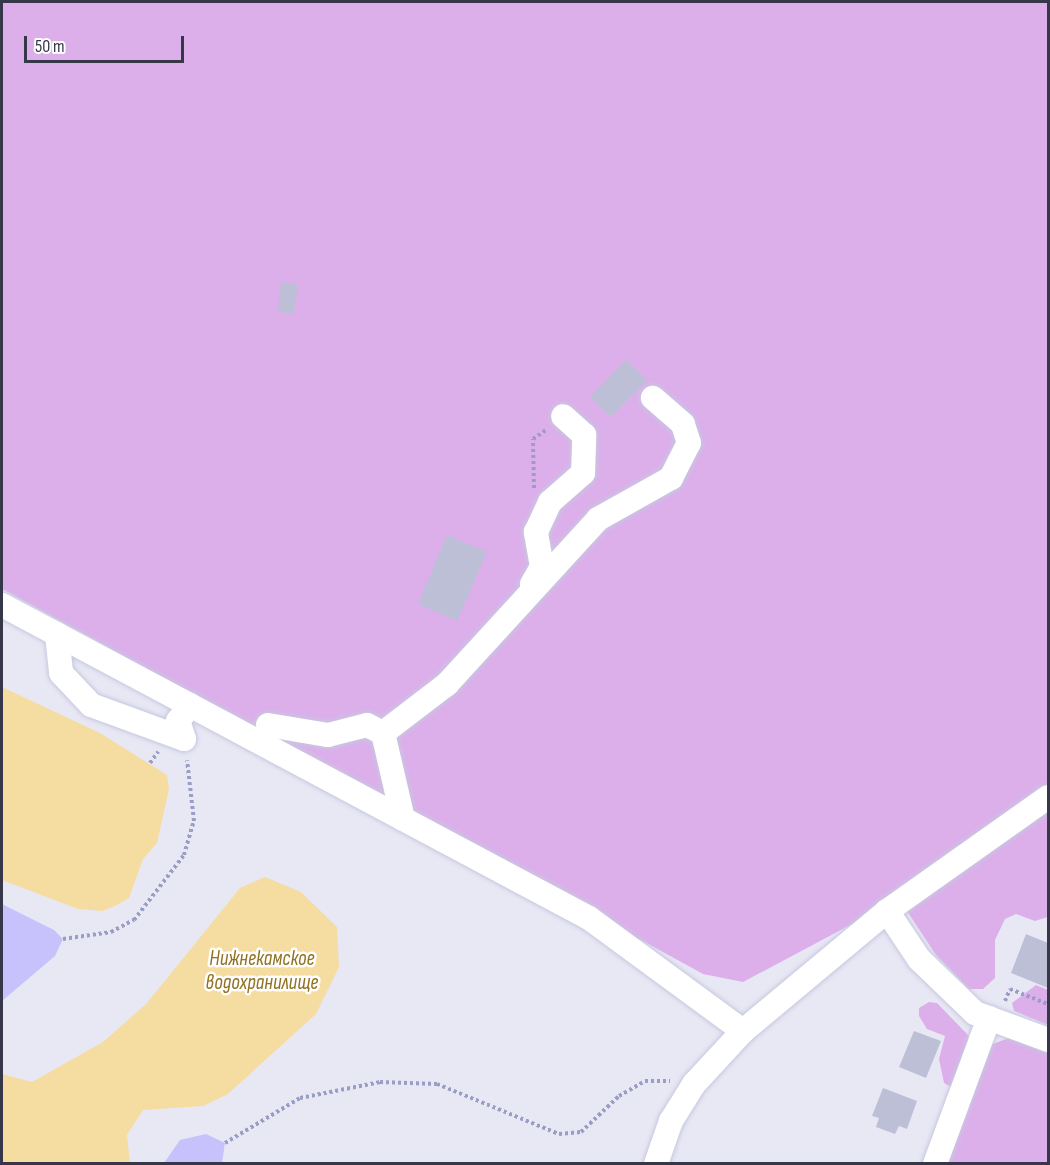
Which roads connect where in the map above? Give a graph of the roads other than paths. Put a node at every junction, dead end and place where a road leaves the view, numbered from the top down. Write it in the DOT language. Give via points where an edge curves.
graph roads {
  1 [pos="653,398"];
  2 [pos="563,417"];
  3 [pos="524,597"];
  4 [pos="2,605"];
  5 [pos="57,634"];
  6 [pos="190,705"];
  7 [pos="268,724"];
  8 [pos="383,733"];
  9 [pos="1048,797"];
  10 [pos="403,819"];
  11 [pos="887,911"];
  12 [pos="993,1020"];
  13 [pos="743,1031"];
  14 [pos="1048,1040"];
  15 [pos="656,1164"];
  16 [pos="935,1164"];
  1 -- 3 [label="street" via="683,424 689,443 671,477 598,519"];
  2 -- 3 [label="street" via="584,435 583,472 550,502 536,532 542,567"];
  3 -- 8 [label="street" via="447,684"];
  4 -- 5 [label="street"];
  5 -- 6 [label="street"];
  5 -- 6 [label="street" via="61,673 91,705 184,739 178,721"];
  6 -- 10 [label="street"];
  7 -- 8 [label="street" via="328,735 367,725"];
  8 -- 10 [label="street"];
  9 -- 11 [label="street"];
  10 -- 13 [label="street" via="589,918"];
  11 -- 12 [label="street" via="919,959 975,1013"];
  11 -- 13 [label="street"];
  12 -- 14 [label="street"];
  12 -- 16 [label="street"];
  13 -- 15 [label="street" via="694,1084 671,1121"];
}
